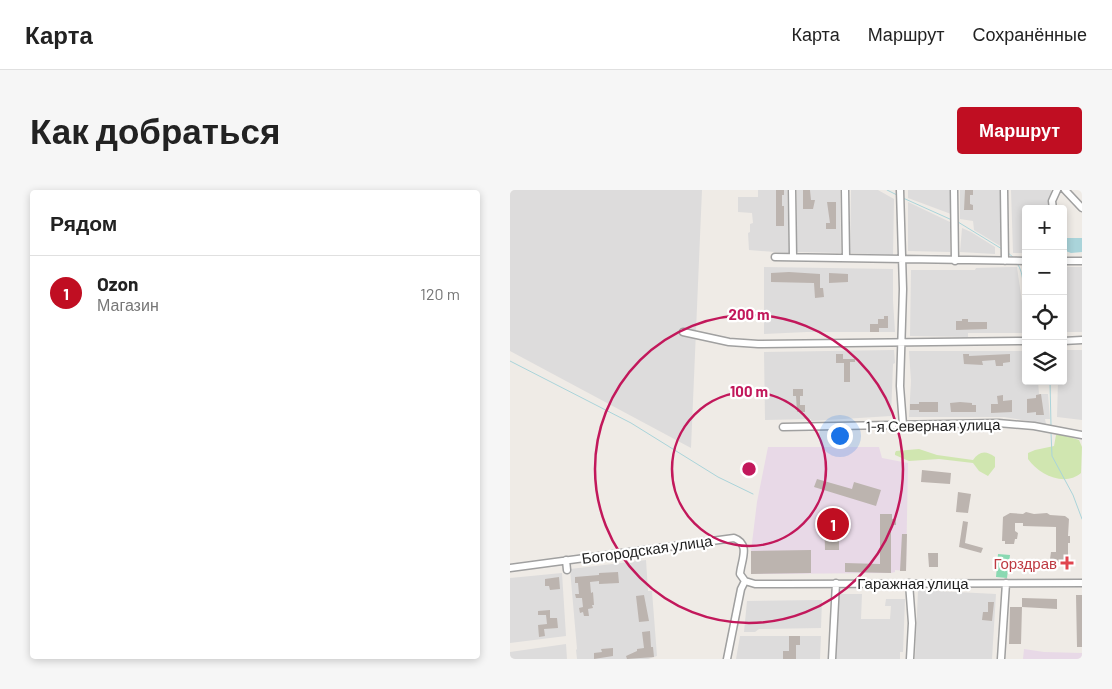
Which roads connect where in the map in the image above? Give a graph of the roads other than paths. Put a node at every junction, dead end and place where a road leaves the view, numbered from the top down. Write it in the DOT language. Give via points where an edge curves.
graph roads {
  1 [pos="792,190"];
  2 [pos="845,190"];
  3 [pos="900,190"];
  4 [pos="954,190"];
  5 [pos="1004,190"];
  6 [pos="1057,190"];
  7 [pos="1065,190"];
  8 [pos="1052,205"];
  9 [pos="1082,208"];
  10 [pos="775,257"];
  11 [pos="793,257"];
  12 [pos="846,258"];
  13 [pos="903,260"];
  14 [pos="955,260"];
  15 [pos="1005,261"];
  16 [pos="1022,261"];
  17 [pos="1067,261"];
  18 [pos="1082,261"];
  19 [pos="683,332"];
  20 [pos="1082,340"];
  21 [pos="1022,341"];
  22 [pos="1067,341"];
  23 [pos="901,342"];
  24 [pos="903,425"];
  25 [pos="782,427"];
  26 [pos="1082,435"];
  27 [pos="566,560"];
  28 [pos="510,568"];
  29 [pos="567,570"];
  30 [pos="745,581"];
  31 [pos="836,583"];
  32 [pos="909,583"];
  33 [pos="1006,583"];
  34 [pos="1082,583"];
  35 [pos="727,659"];
  36 [pos="832,659"];
  37 [pos="910,659"];
  38 [pos="1001,659"];
  1 -- 11 [label="street"];
  2 -- 12 [label="street"];
  3 -- 13 [label="street"];
  4 -- 14 [label="street"];
  5 -- 15 [label="street"];
  6 -- 8 [label="street"];
  7 -- 9 [label="street"];
  10 -- 11 [label="street"];
  11 -- 12 [label="street"];
  12 -- 13 [label="street"];
  13 -- 14 [label="street"];
  13 -- 23 [label="street"];
  14 -- 15 [label="street"];
  15 -- 16 [label="street"];
  17 -- 18 [label="street"];
  19 -- 23 [label="street" via="729,342 758,344"];
  20 -- 22 [label="street"];
  21 -- 23 [label="street"];
  23 -- 24 [label="street"];
  24 -- 25 [label="street, 1-я Северная улица"];
  24 -- 26 [label="street, 1-я Северная улица" via="998,423"];
  27 -- 28 [label="street, Богородская улица"];
  27 -- 29 [label="street"];
  27 -- 30 [label="street, Богородская улица" via="734,538 744,546 740,574"];
  30 -- 31 [label="street, Гаражная улица" via="761,584"];
  30 -- 35 [label="street" via="740,589"];
  31 -- 32 [label="street, Гаражная улица"];
  31 -- 36 [label="street"];
  32 -- 33 [label="street, Гаражная улица"];
  32 -- 37 [label="street"];
  33 -- 34 [label="street, Гаражная улица"];
  33 -- 38 [label="street"];
}
